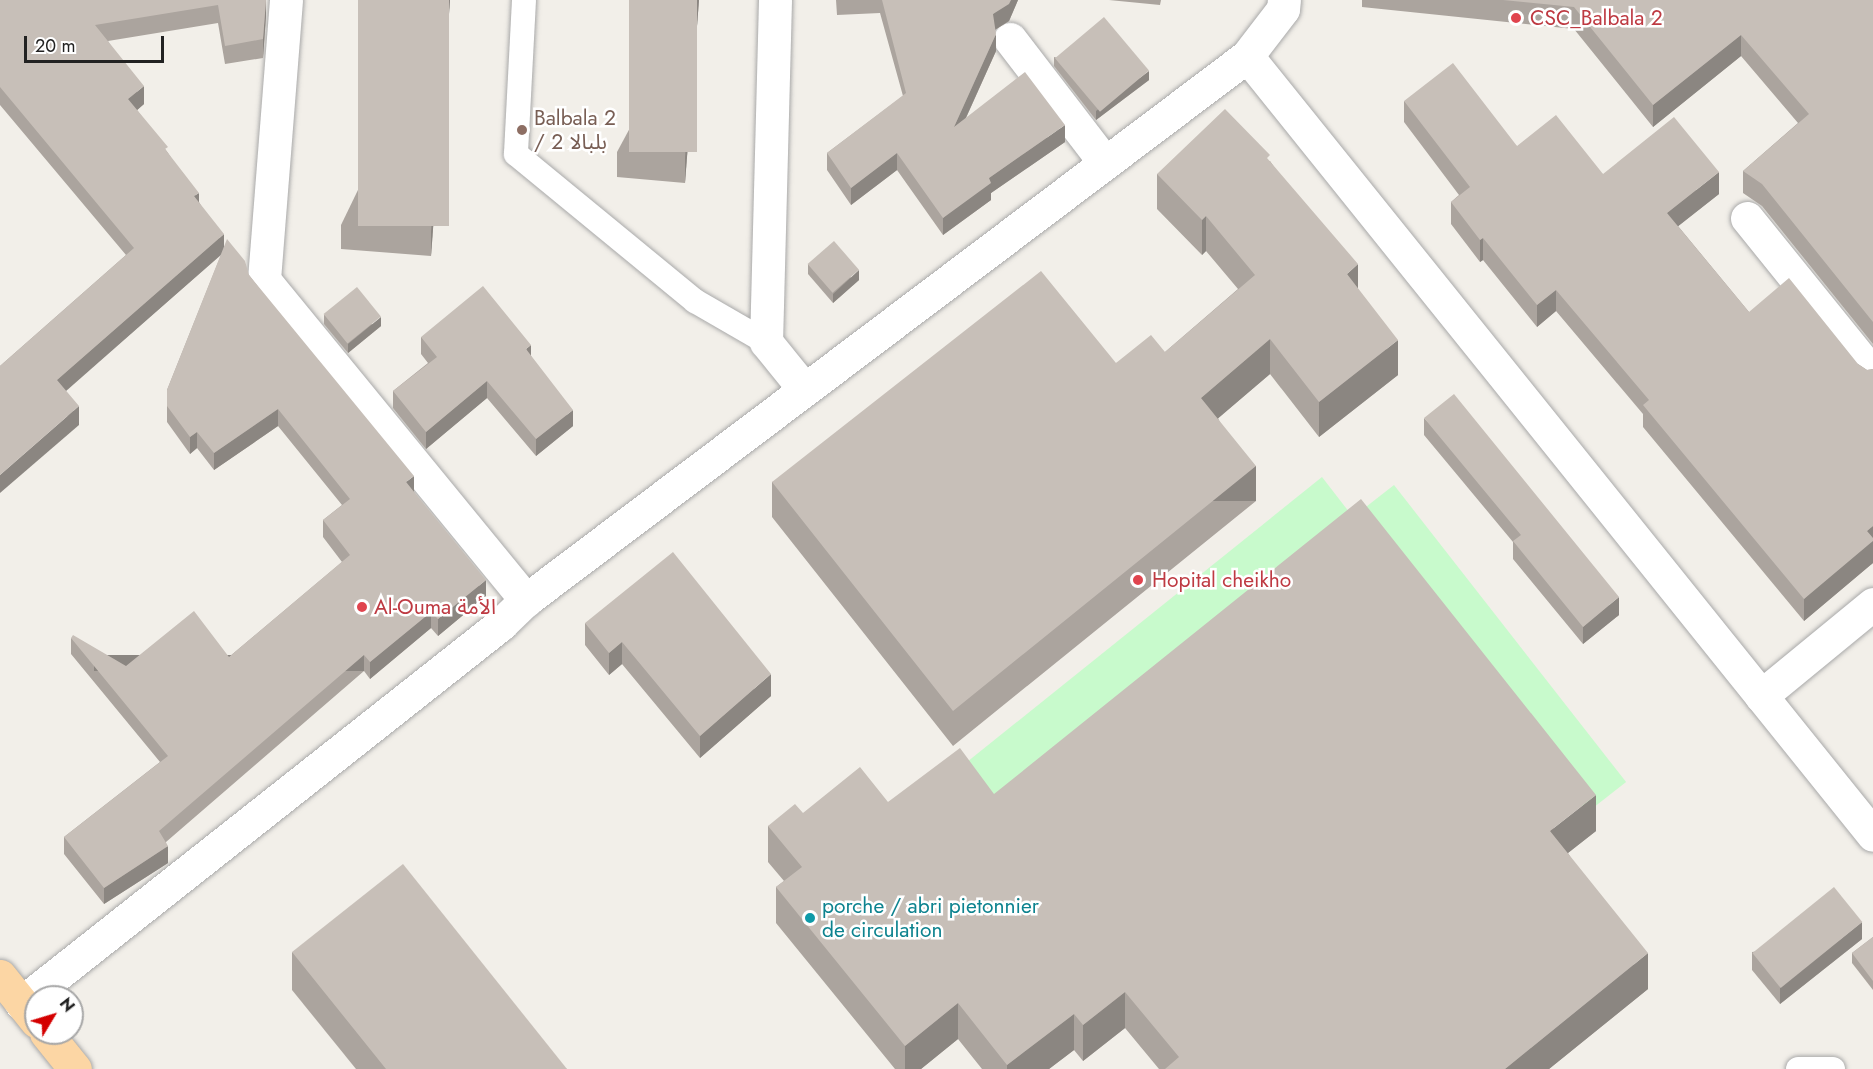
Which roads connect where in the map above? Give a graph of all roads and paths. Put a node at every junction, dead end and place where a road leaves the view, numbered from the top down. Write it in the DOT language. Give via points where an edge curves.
graph roads {
  1 [pos="286,0"];
  2 [pos="525,0"];
  3 [pos="775,0"];
  4 [pos="1284,0"];
  5 [pos="1010,39"];
  6 [pos="1247,56"];
  7 [pos="1105,163"];
  8 [pos="1747,218"];
  9 [pos="766,342"];
  10 [pos="1873,374"];
  11 [pos="804,389"];
  12 [pos="526,600"];
  13 [pos="1873,604"];
  14 [pos="1761,696"];
  15 [pos="1873,835"];
  16 [pos="0,976"];
  17 [pos="62,985"];
  18 [pos="24,1006"];
  19 [pos="56,1045"];
  20 [pos="75,1069"];
  21 [pos="1798,1069"];
  22 [pos="1833,1069"];
  1 -- 12 [label="street" via="264,280"];
  2 -- 9 [label="lane" via="516,154 695,301"];
  3 -- 9 [label="street"];
  4 -- 6 [label="street" via="1282,9"];
  5 -- 7 [label="street"];
  6 -- 7 [label="street"];
  6 -- 14 [label="street"];
  7 -- 11 [label="street"];
  8 -- 10 [label="street"];
  9 -- 11 [label="street"];
  11 -- 12 [label="street"];
  12 -- 17 [label="street"];
  13 -- 14 [label="street"];
  14 -- 15 [label="street"];
  16 -- 18 [label="main road"];
  19 -- 20 [label="main road"];
  21 -- 22 [label="lane"];
}
